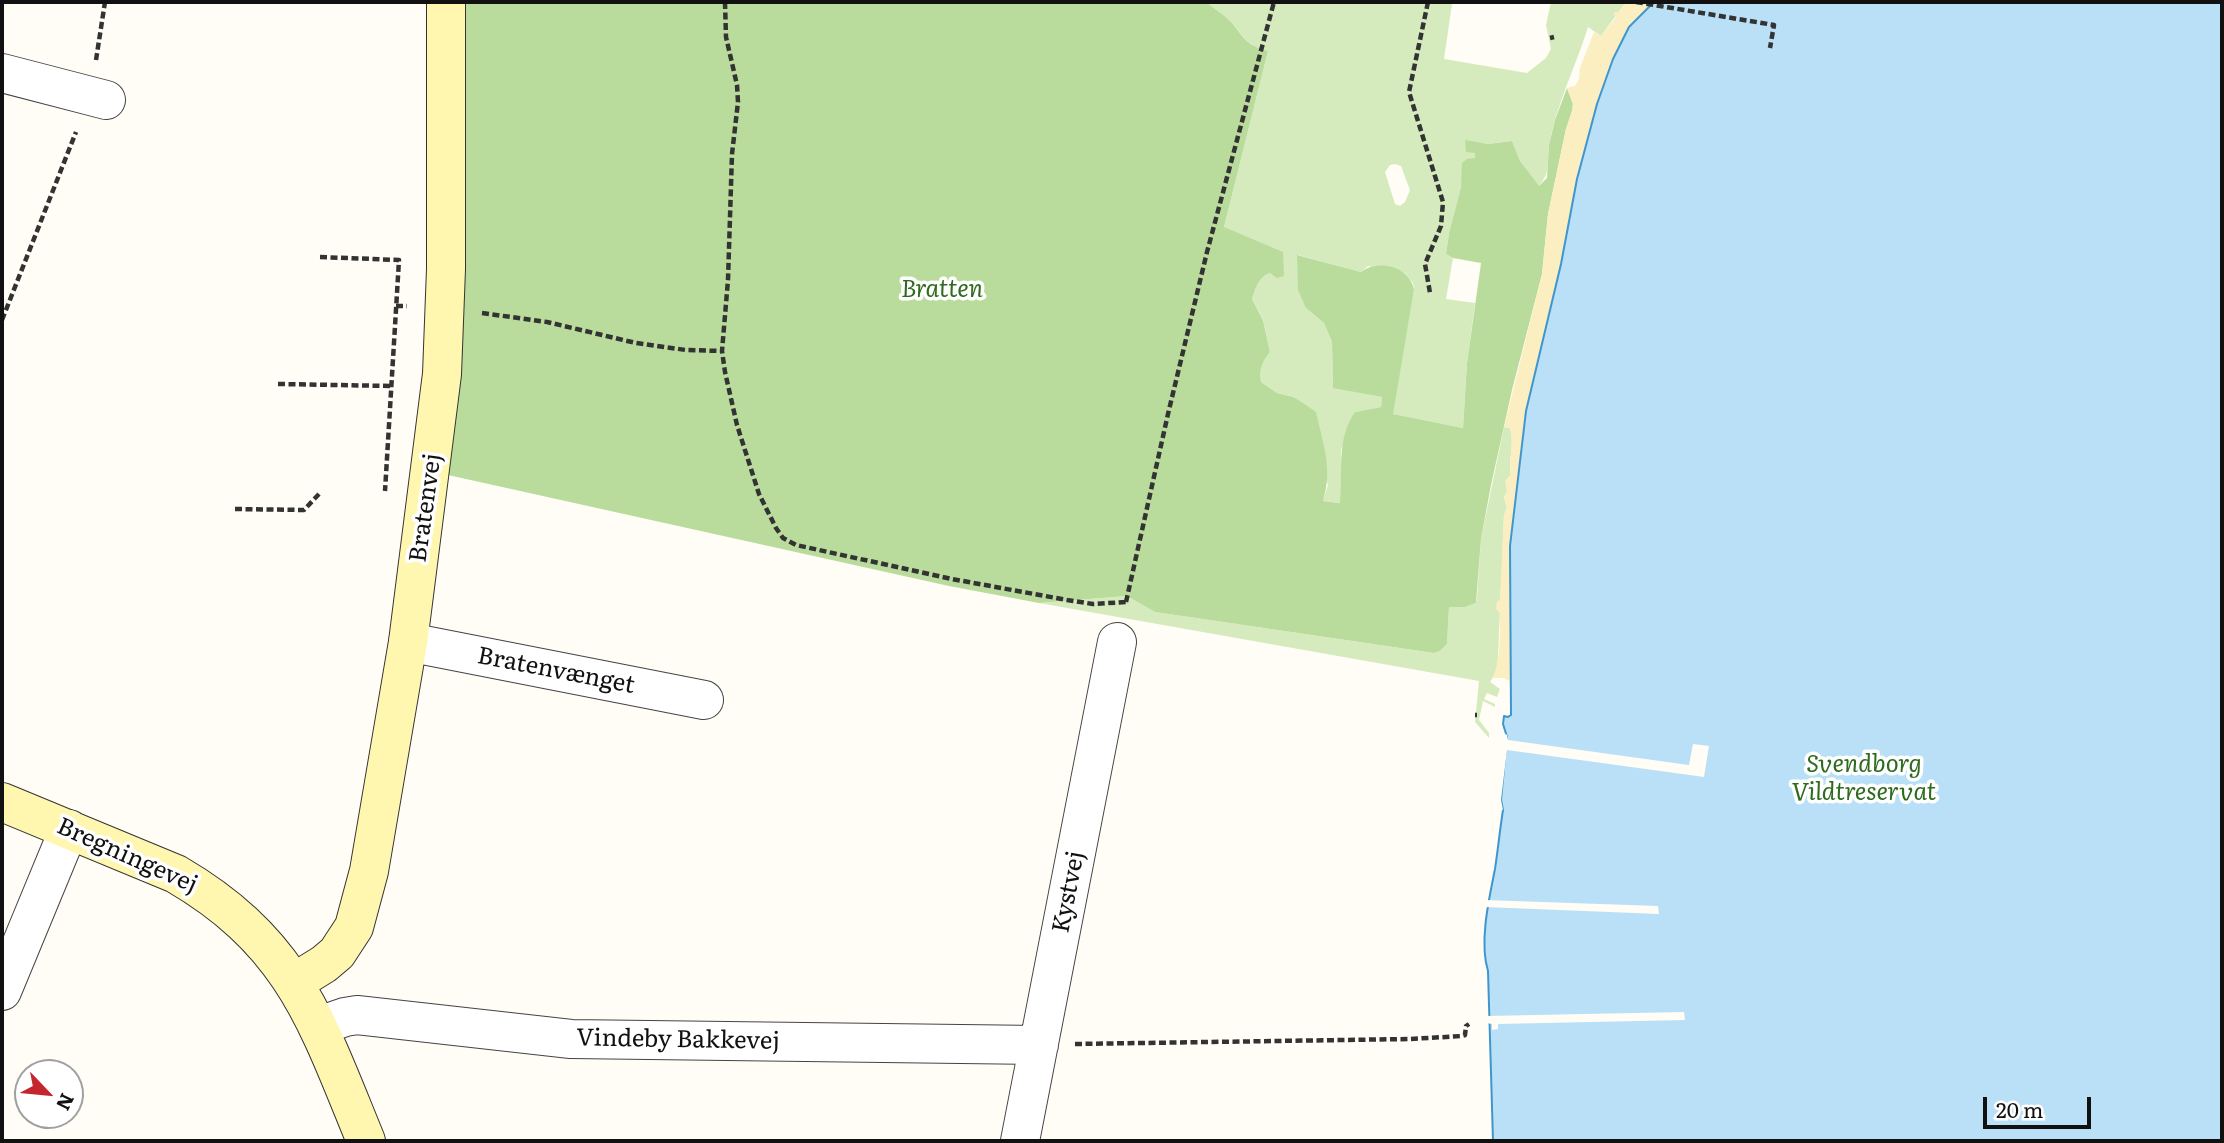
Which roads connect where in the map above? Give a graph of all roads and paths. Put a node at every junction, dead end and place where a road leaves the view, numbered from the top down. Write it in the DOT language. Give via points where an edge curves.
graph roads {
  1 [pos="106,2"];
  2 [pos="446,2"];
  3 [pos="725,2"];
  4 [pos="1274,2"];
  5 [pos="1428,2"];
  6 [pos="1636,2"];
  7 [pos="1770,48"];
  8 [pos="2,73"];
  9 [pos="98,98"];
  10 [pos="320,257"];
  11 [pos="1430,293"];
  12 [pos="445,310"];
  13 [pos="2,320"];
  14 [pos="722,351"];
  15 [pos="278,384"];
  16 [pos="391,386"];
  17 [pos="385,491"];
  18 [pos="319,494"];
  19 [pos="235,509"];
  20 [pos="1126,602"];
  21 [pos="1121,626"];
  22 [pos="408,642"];
  23 [pos="704,700"];
  24 [pos="2,802"];
  25 [pos="69,829"];
  26 [pos="295,982"];
  27 [pos="2,991"];
  28 [pos="1469,1024"];
  29 [pos="319,1026"];
  30 [pos="1040,1045"];
  31 [pos="366,1141"];
  32 [pos="1020,1141"];
  1 -- 9 [label="path"];
  2 -- 12 [label="street, Bratenvej"];
  3 -- 14 [label="path" via="726,37 738,102"];
  4 -- 20 [label="path" via="1207,252"];
  5 -- 11 [label="path" via="1409,92 1443,202 1441,226 1425,264"];
  6 -- 7 [label="path" via="1774,24"];
  8 -- 9 [label="street"];
  9 -- 13 [label="path"];
  10 -- 16 [label="path" via="399,260"];
  12 -- 14 [label="path" via="547,321 636,344"];
  12 -- 22 [label="street, Bratenvej" via="436,432"];
  14 -- 20 [label="path" via="737,425 766,510 783,538 869,562 1067,600"];
  15 -- 16 [label="path"];
  16 -- 17 [label="path"];
  18 -- 19 [label="path" via="304,510"];
  20 -- 21 [label="path"];
  21 -- 30 [label="street, Kystvej"];
  22 -- 23 [label="street, Bratenvænget"];
  22 -- 26 [label="street, Bratenvej" via="369,871 355,927 337,953"];
  24 -- 25 [label="street, Bregningevej"];
  25 -- 26 [label="street, Bregningevej" via="200,888 248,926"];
  25 -- 27 [label="street"];
  26 -- 29 [label="street, Bregningevej"];
  28 -- 30 [label="path" via="1462,1036 1410,1039"];
  29 -- 30 [label="street, Vindeby Bakkevej" via="357,1016 571,1040"];
  29 -- 31 [label="street, Bregningevej"];
  30 -- 32 [label="street, Kystvej"];
}
